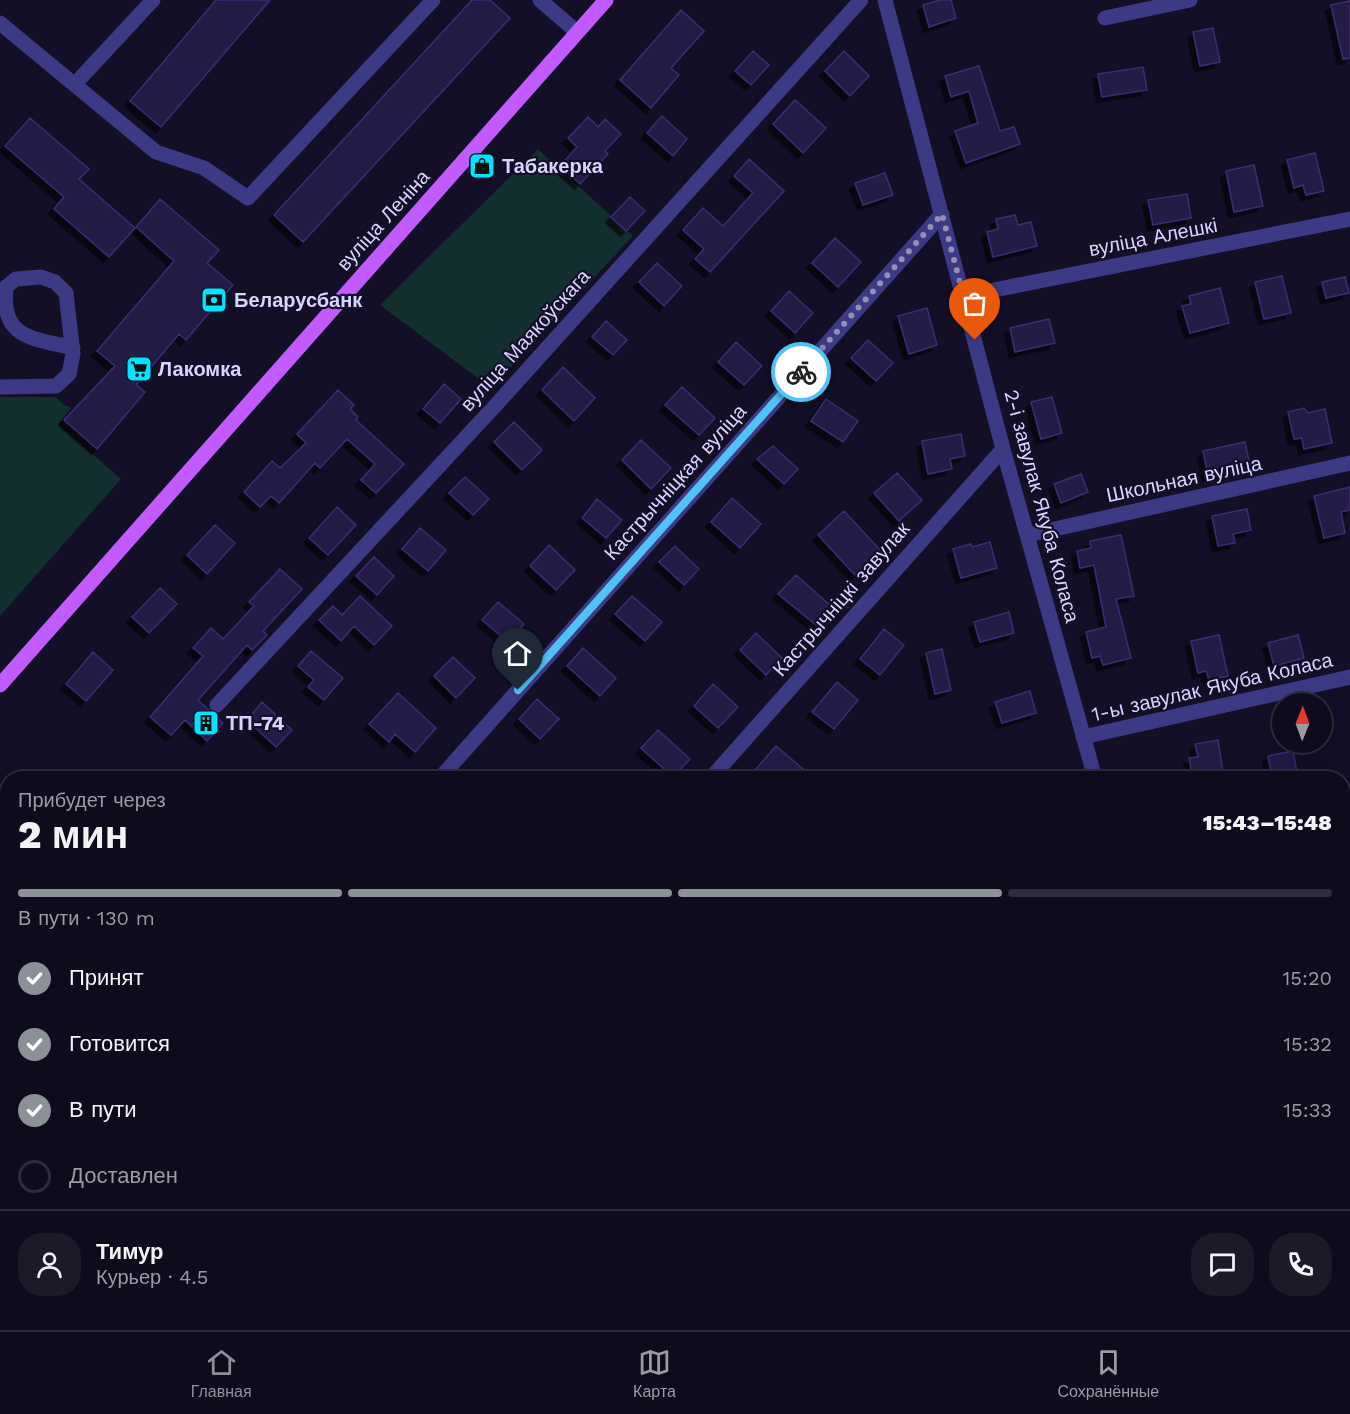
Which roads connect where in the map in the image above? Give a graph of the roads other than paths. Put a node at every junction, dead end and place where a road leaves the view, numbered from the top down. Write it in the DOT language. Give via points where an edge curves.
graph roads {
  1 [pos="153,0"];
  2 [pos="433,0"];
  3 [pos="540,0"];
  4 [pos="606,0"];
  5 [pos="861,0"];
  6 [pos="885,0"];
  7 [pos="1190,0"];
  8 [pos="1105,18"];
  9 [pos="0,23"];
  10 [pos="577,32"];
  11 [pos="75,84"];
  12 [pos="942,214"];
  13 [pos="1350,219"];
  14 [pos="964,296"];
  15 [pos="73,348"];
  16 [pos="0,387"];
  17 [pos="1004,449"];
  18 [pos="1350,464"];
  19 [pos="1028,535"];
  20 [pos="1350,677"];
  21 [pos="0,685"];
  22 [pos="216,705"];
  23 [pos="1083,737"];
  24 [pos="446,771"];
  25 [pos="717,771"];
  26 [pos="1093,771"];
  1 -- 11 [label="street"];
  2 -- 11 [label="street" via="248,198 204,168 156,152"];
  3 -- 10 [label="street"];
  4 -- 10 [label="main road, вуліца Леніна"];
  5 -- 22 [label="street, вуліца Маякоўскага" via="494,407"];
  6 -- 12 [label="street, 2-і завулак Якуба Коласа"];
  7 -- 8 [label="street"];
  9 -- 11 [label="street"];
  10 -- 21 [label="main road, вуліца Леніна"];
  12 -- 14 [label="street, 2-і завулак Якуба Коласа"];
  12 -- 24 [label="street, Кастрычніцкая вуліца"];
  13 -- 14 [label="street, вуліца Алешкі"];
  14 -- 17 [label="street, 2-і завулак Якуба Коласа"];
  15 -- 15 [label="street" via="66,293 55,282 35,276 15,279 6,287 3,304 16,332"];
  15 -- 16 [label="street" via="69,374 56,386"];
  17 -- 19 [label="street, 2-і завулак Якуба Коласа"];
  17 -- 25 [label="street, Кастрычніцкі завулак"];
  18 -- 19 [label="street, Школьная вуліца"];
  19 -- 23 [label="street, 2-і завулак Якуба Коласа"];
  20 -- 23 [label="street, 1-ы завулак Якуба Коласа"];
  23 -- 26 [label="street, 2-і завулак Якуба Коласа"];
}
